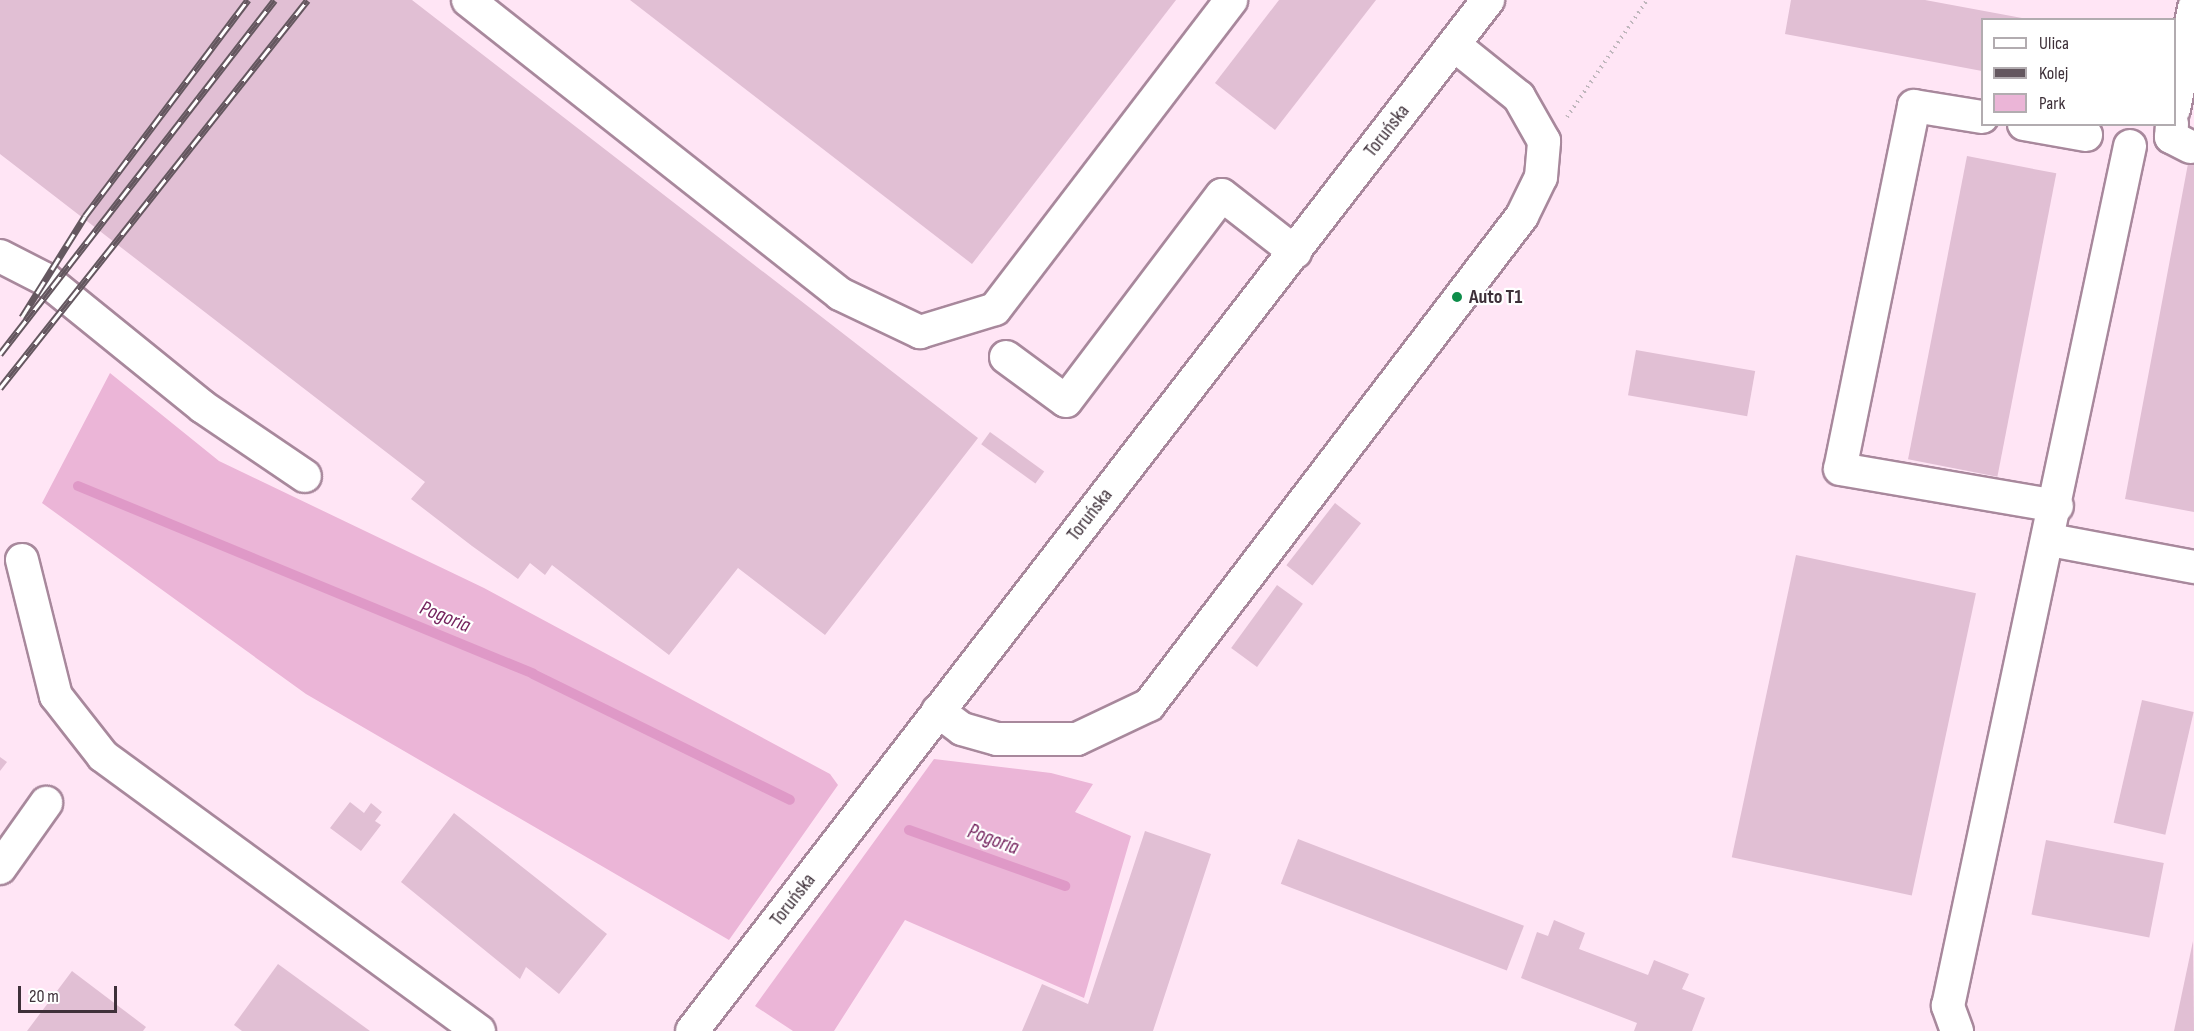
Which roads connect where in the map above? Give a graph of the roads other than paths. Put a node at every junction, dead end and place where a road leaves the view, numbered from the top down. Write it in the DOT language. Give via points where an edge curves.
graph roads {
  1 [pos="468,0"];
  2 [pos="1231,0"];
  3 [pos="1488,0"];
  4 [pos="2194,8"];
  5 [pos="1454,45"];
  6 [pos="2176,104"];
  7 [pos="1981,117"];
  8 [pos="2035,126"];
  9 [pos="2086,135"];
  10 [pos="2130,146"];
  11 [pos="1295,252"];
  12 [pos="0,256"];
  13 [pos="1006,357"];
  14 [pos="305,476"];
  15 [pos="2057,506"];
  16 [pos="2050,540"];
  17 [pos="22,560"];
  18 [pos="2194,567"];
  19 [pos="938,711"];
  20 [pos="46,803"];
  21 [pos="0,868"];
  22 [pos="479,1031"];
  23 [pos="692,1031"];
  24 [pos="1957,1031"];
  1 -- 2 [label="street" via="840,294 920,332 995,309"];
  3 -- 5 [label="street, Toruńska"];
  4 -- 6 [label="street"];
  5 -- 11 [label="street, Toruńska"];
  5 -- 19 [label="street" via="1519,96 1544,141 1541,177 1522,216 1149,705 1077,739 997,739 962,729"];
  7 -- 15 [label="street" via="1914,106 1840,469"];
  8 -- 9 [label="street"];
  10 -- 15 [label="street"];
  11 -- 13 [label="street" via="1222,195 1066,401"];
  11 -- 19 [label="street, Toruńska"];
  12 -- 14 [label="street" via="45,279 203,407"];
  15 -- 16 [label="street"];
  16 -- 18 [label="street"];
  16 -- 24 [label="street" via="1948,1006"];
  17 -- 22 [label="street" via="56,696 103,756"];
  19 -- 23 [label="street, Toruńska"];
  20 -- 21 [label="street"];
}
